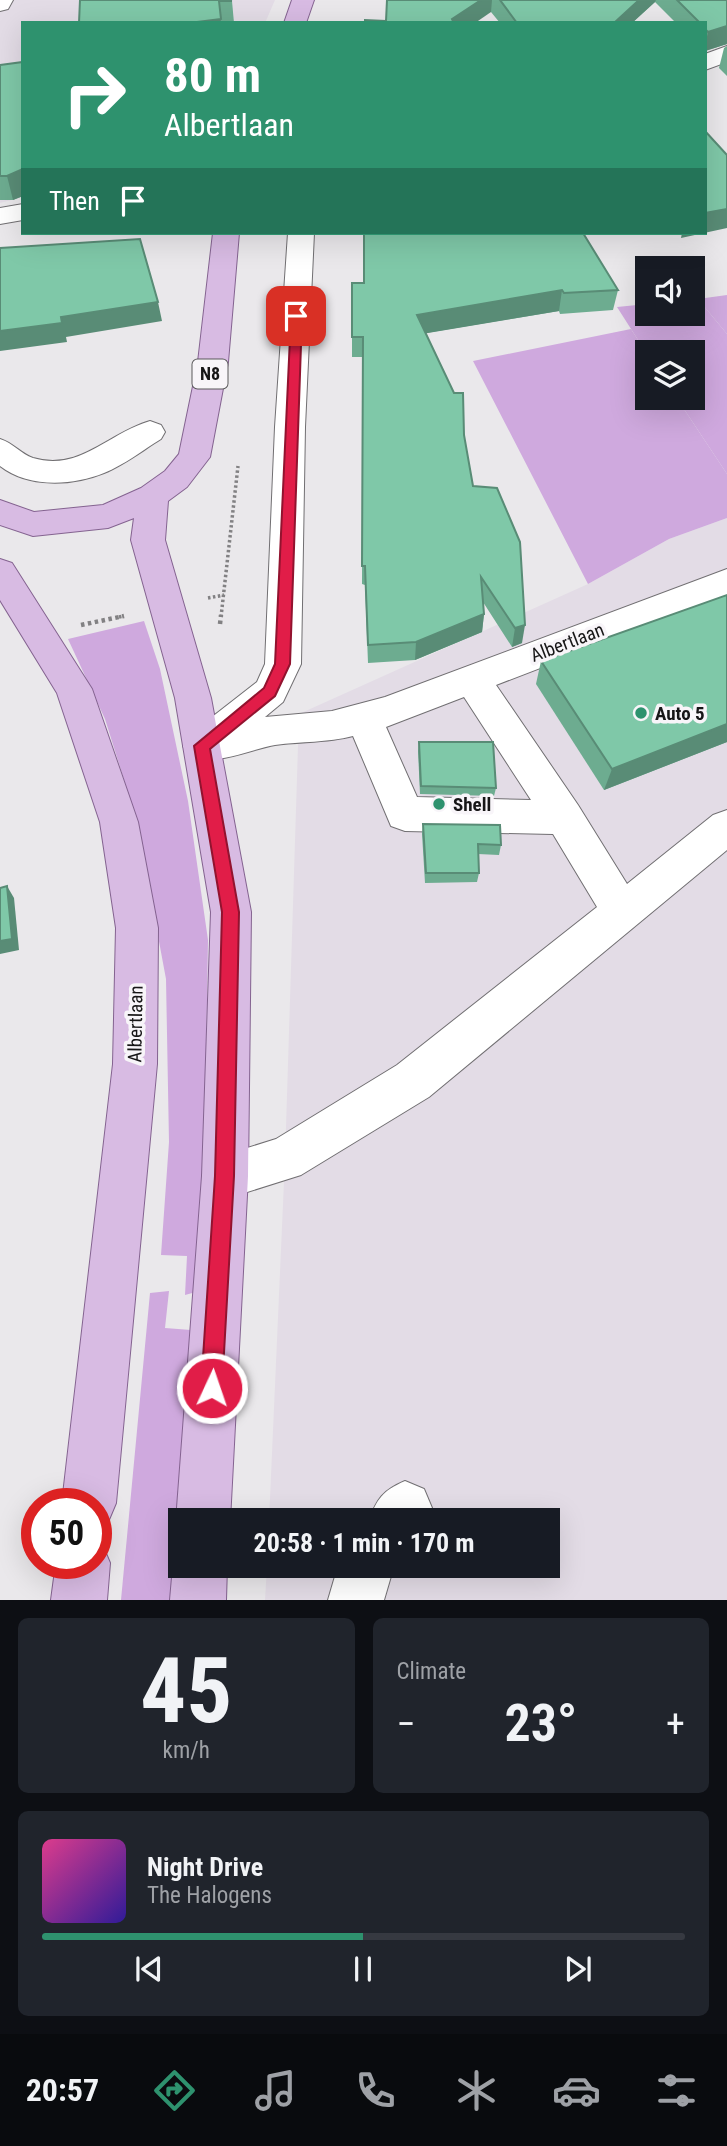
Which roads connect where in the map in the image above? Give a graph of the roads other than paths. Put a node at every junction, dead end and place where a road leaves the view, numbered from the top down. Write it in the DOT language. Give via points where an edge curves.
graph roads {
  1 [pos="303,0"];
  2 [pos="296,21"];
  3 [pos="727,52"];
  4 [pos="707,62"];
  5 [pos="21,212"];
  6 [pos="0,216"];
  7 [pos="226,235"];
  8 [pos="301,235"];
  9 [pos="150,432"];
  10 [pos="0,450"];
  11 [pos="152,496"];
  12 [pos="0,512"];
  13 [pos="0,572"];
  14 [pos="727,582"];
  15 [pos="471,678"];
  16 [pos="364,719"];
  17 [pos="202,746"];
  18 [pos="564,817"];
  19 [pos="727,827"];
  20 [pos="621,911"];
  21 [pos="225,1176"];
  22 [pos="91,1488"];
  23 [pos="204,1508"];
  24 [pos="199,1578"];
  25 [pos="361,1578"];
  26 [pos="81,1579"];
  27 [pos="79,1600"];
  28 [pos="198,1600"];
  29 [pos="356,1600"];
  1 -- 2 [label="main road"];
  3 -- 4 [label="street"];
  5 -- 6 [label="street"];
  7 -- 11 [label="main road, N8" via="213,362 194,457 176,479"];
  8 -- 17 [label="street" via="283,664 270,692"];
  9 -- 10 [label="street" via="93,465 59,473 22,467"];
  11 -- 12 [label="main road, N8" via="108,516 33,524"];
  11 -- 17 [label="main road" via="148,540"];
  13 -- 22 [label="main road, Albertlaan" via="74,689 120,822 137,928 135,1064"];
  14 -- 15 [label="street, Albertlaan"];
  15 -- 16 [label="street, Albertlaan"];
  15 -- 18 [label="street"];
  16 -- 17 [label="street, Albertlaan" via="276,730"];
  16 -- 18 [label="street" via="405,814"];
  17 -- 21 [label="main road" via="231,912"];
  18 -- 20 [label="street"];
  19 -- 20 [label="street"];
  20 -- 21 [label="street" via="413,1082 285,1159"];
  21 -- 23 [label="main road"];
  24 -- 28 [label="main road"];
  25 -- 29 [label="street"];
  26 -- 27 [label="main road"];
}
